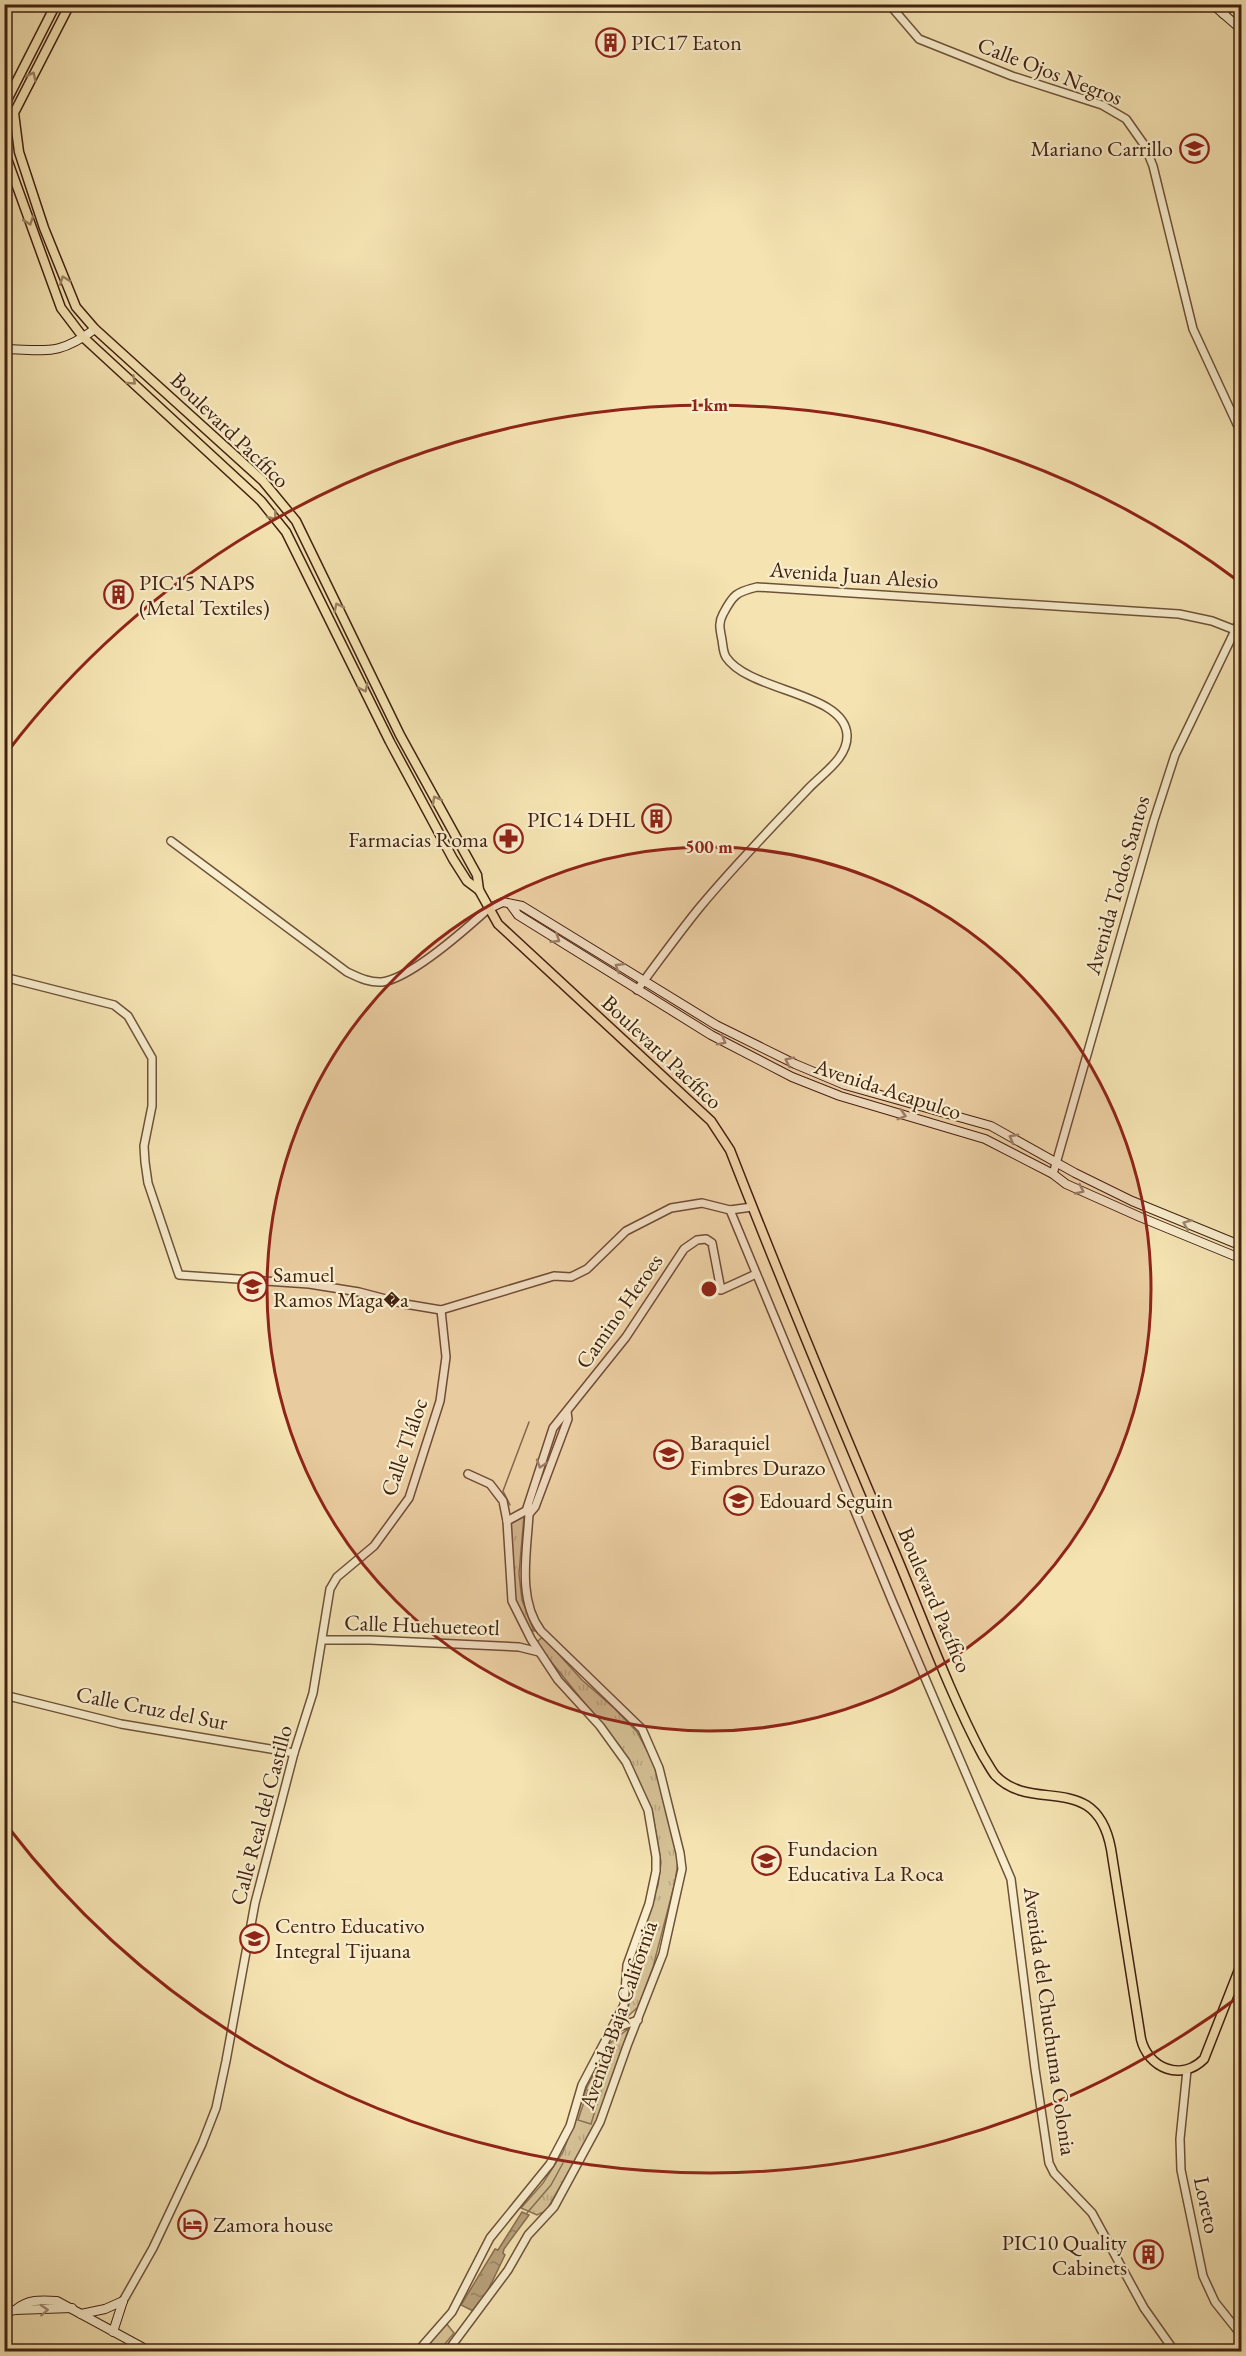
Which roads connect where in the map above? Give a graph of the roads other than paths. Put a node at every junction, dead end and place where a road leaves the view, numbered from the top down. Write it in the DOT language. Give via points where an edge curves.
graph roads {
  1 [pos="56,4"];
  2 [pos="70,4"];
  3 [pos="889,4"];
  4 [pos="1212,4"];
  5 [pos="1233,4"];
  6 [pos="1223,14"];
  7 [pos="1242,30"];
  8 [pos="4,106"];
  9 [pos="4,146"];
  10 [pos="95,329"];
  11 [pos="84,337"];
  12 [pos="4,349"];
  13 [pos="1242,435"];
  14 [pos="1242,616"];
  15 [pos="1235,630"];
  16 [pos="171,841"];
  17 [pos="479,890"];
  18 [pos="510,904"];
  19 [pos="488,909"];
  20 [pos="4,977"];
  21 [pos="643,982"];
  22 [pos="637,990"];
  23 [pos="1056,1162"];
  24 [pos="1053,1174"];
  25 [pos="752,1207"];
  26 [pos="730,1210"];
  27 [pos="1242,1246"];
  28 [pos="1242,1259"];
  29 [pos="756,1274"];
  30 [pos="441,1310"];
  31 [pos="566,1416"];
  32 [pos="468,1474"];
  33 [pos="528,1511"];
  34 [pos="507,1521"];
  35 [pos="541,1631"];
  36 [pos="531,1639"];
  37 [pos="323,1640"];
  38 [pos="519,1647"];
  39 [pos="539,1653"];
  40 [pos="4,1695"];
  41 [pos="294,1753"];
  42 [pos="1242,1962"];
  43 [pos="638,2020"];
  44 [pos="613,2029"];
  45 [pos="1187,2070"];
  46 [pos="123,2301"];
  47 [pos="4,2313"];
  48 [pos="81,2314"];
  49 [pos="113,2332"];
  50 [pos="1242,2336"];
  51 [pos="151,2352"];
  52 [pos="417,2352"];
  53 [pos="447,2352"];
  54 [pos="1175,2352"];
  1 -- 8 [label="main road"];
  10 -- 2 [label="main road, Boulevard Pacífico, one-way" via="76,307 44,228 18,152 14,114"];
  3 -- 13 [label="street, Calle Ojos Negros" via="918,39 1012,76 1102,105 1126,119 1153,166 1193,329"];
  4 -- 6 [label="main road"];
  5 -- 6 [label="street"];
  6 -- 7 [label="main road"];
  9 -- 11 [label="main road, Boulevard Pacífico, one-way" via="61,308"];
  10 -- 11 [label="main road"];
  17 -- 10 [label="main road, Boulevard Pacífico, one-way" via="477,875 400,735 296,521 262,481"];
  11 -- 12 [label="main road" via="52,351"];
  11 -- 17 [label="main road, Boulevard Pacífico, one-way" via="261,501 286,532 453,859 467,881"];
  14 -- 15 [label="street, Avenida Todos Santos"];
  15 -- 21 [label="street, Avenida Juan Alesio" via="1179,614 968,600 757,587 732,597 719,622 724,655 747,675 828,708 844,723 847,744 843,754 701,906"];
  15 -- 23 [label="street, Avenida Todos Santos" via="1175,755"];
  16 -- 19 [label="street" via="347,972 369,981 381,982 404,975"];
  17 -- 19 [label="main road, Boulevard Pacífico"];
  18 -- 19 [label="main road" via="502,902"];
  21 -- 18 [label="main road, Avenida Acapulco, one-way" via="529,910"];
  18 -- 22 [label="main road, Avenida Acapulco, one-way" via="518,915"];
  19 -- 25 [label="main road, Boulevard Pacífico" via="498,924 711,1121 730,1150"];
  20 -- 30 [label="street" via="114,1005 128,1016 152,1058 152,1106 145,1162 148,1183 179,1275 309,1284"];
  21 -- 22 [label="street, Avenida Juan Alesio"];
  23 -- 21 [label="main road, Avenida Acapulco, one-way" via="991,1126 845,1085 795,1064 716,1025"];
  22 -- 24 [label="main road, Avenida Acapulco, one-way" via="711,1035 792,1077 840,1096 985,1138"];
  23 -- 24 [label="street, Avenida Todos Santos"];
  27 -- 23 [label="main road, Avenida Acapulco, one-way" via="1132,1201"];
  24 -- 28 [label="main road, Avenida Acapulco, one-way" via="1066,1184"];
  25 -- 26 [label="street"];
  25 -- 45 [label="main road, Boulevard Pacífico" via="984,1756 996,1775 1011,1786 1068,1797 1081,1802 1100,1819 1111,1849 1143,2048 1161,2067"];
  26 -- 29 [label="street, Avenida del Chuchuma Colonia"];
  26 -- 30 [label="street" via="702,1203 671,1208 626,1231 587,1269 571,1277 554,1276"];
  29 -- 31 [label="street, Camino Heroes" via="721,1290 712,1243 697,1240 684,1249 626,1337"];
  29 -- 54 [label="street, Avenida del Chuchuma Colonia" via="1011,1879 1049,2163 1092,2213 1144,2308"];
  30 -- 37 [label="street, Calle Tláloc" via="446,1357 440,1401 409,1498 374,1546 332,1584"];
  31 -- 33 [label="street" via="535,1507"];
  31 -- 33 [label="street, Avenida Baja California, one-way" via="553,1428"];
  32 -- 34 [label="street, Avenida Baja California" via="498,1492"];
  33 -- 34 [label="street"];
  33 -- 35 [label="street, Avenida Baja California" via="527,1592"];
  34 -- 36 [label="street, Avenida Baja California" via="512,1601"];
  35 -- 36 [label="street"];
  35 -- 43 [label="street, Avenida Baja California" via="642,1729 659,1768 682,1869 663,1954"];
  36 -- 38 [label="street"];
  36 -- 39 [label="street, Avenida Baja California"];
  37 -- 38 [label="street, Calle Huehueteotl"];
  37 -- 41 [label="street, Calle Real del Castillo" via="313,1693"];
  38 -- 39 [label="street, Calle Huehueteotl"];
  39 -- 44 [label="street, Avenida Baja California" via="626,1762 648,1810 656,1871 649,1904 627,1965 624,2005"];
  40 -- 41 [label="street, Calle Cruz del Sur" via="140,1727"];
  41 -- 46 [label="street, Calle Real del Castillo" via="255,1903 216,2108 153,2248"];
  42 -- 45 [label="main road" via="1208,2054"];
  43 -- 44 [label="street"];
  43 -- 53 [label="street, Avenida Baja California" via="600,2122 554,2207 528,2235 508,2270"];
  44 -- 52 [label="street, Avenida Baja California" via="582,2085 570,2126 550,2164 490,2238 452,2312"];
  45 -- 50 [label="street, Loreto" via="1181,2170 1203,2276 1215,2301"];
  46 -- 48 [label="main road"];
  46 -- 49 [label="main road"];
  47 -- 48 [label="main road" via="23,2303 41,2300 57,2301"];
  48 -- 49 [label="main road"];
  49 -- 51 [label="main road"];
}
